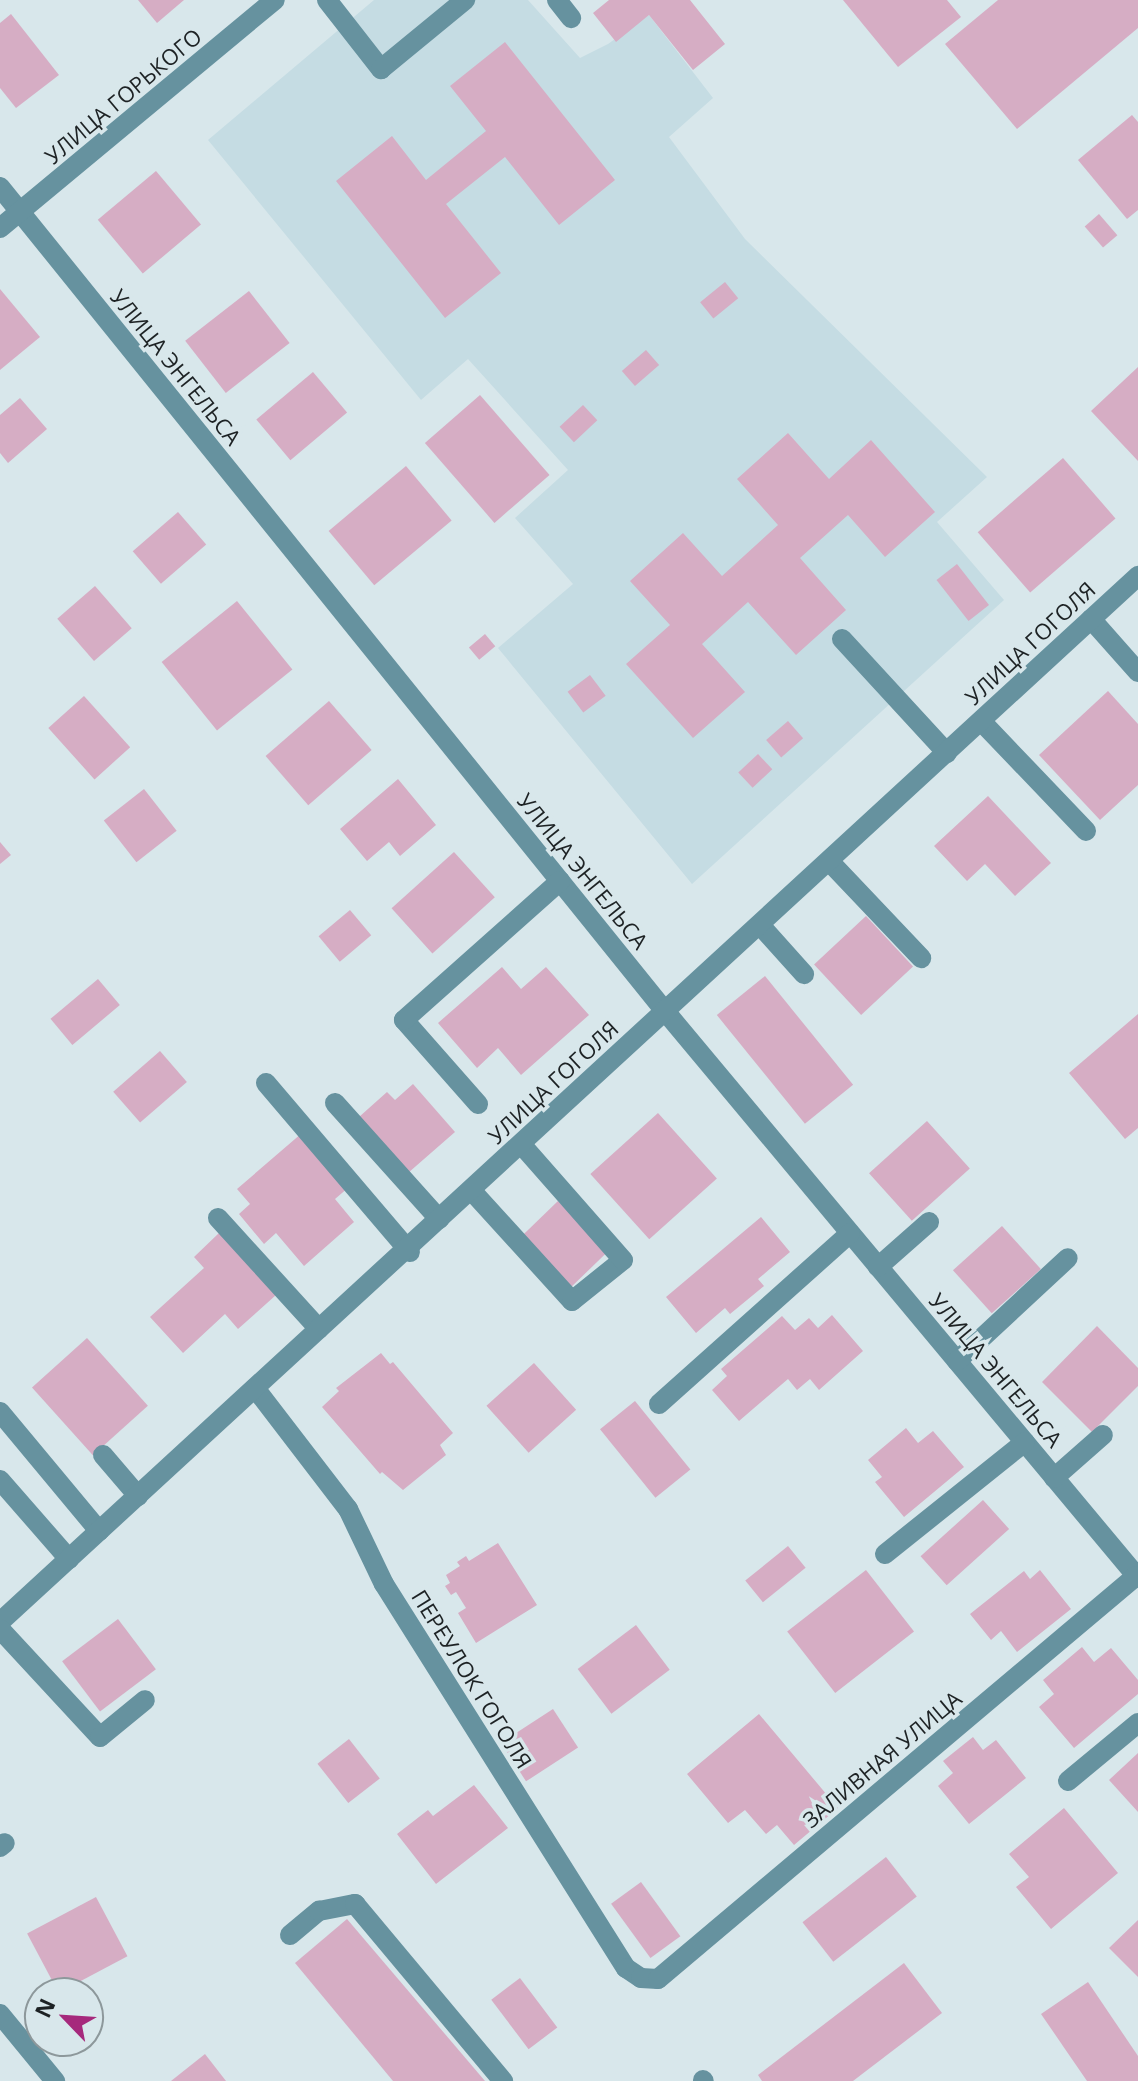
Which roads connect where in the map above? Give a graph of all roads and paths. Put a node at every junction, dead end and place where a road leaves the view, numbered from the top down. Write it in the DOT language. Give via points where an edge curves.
graph roads {
  1 [pos="327,0"];
  2 [pos="465,0"];
  3 [pos="557,0"];
  4 [pos="270,2"];
  5 [pos="571,18"];
  6 [pos="0,187"];
  7 [pos="20,212"];
  8 [pos="0,228"];
  9 [pos="1138,576"];
  10 [pos="1091,619"];
  11 [pos="842,639"];
  12 [pos="1138,672"];
  13 [pos="981,721"];
  14 [pos="947,753"];
  15 [pos="1086,831"];
  16 [pos="829,861"];
  17 [pos="560,881"];
  18 [pos="760,925"];
  19 [pos="921,958"];
  20 [pos="804,974"];
  21 [pos="665,1011"];
  22 [pos="266,1083"];
  23 [pos="335,1103"];
  24 [pos="478,1104"];
  25 [pos="521,1144"];
  26 [pos="471,1190"];
  27 [pos="218,1218"];
  28 [pos="439,1219"];
  29 [pos="929,1222"];
  30 [pos="850,1233"];
  31 [pos="408,1250"];
  32 [pos="1068,1258"];
  33 [pos="878,1267"];
  34 [pos="319,1329"];
  35 [pos="957,1361"];
  36 [pos="255,1388"];
  37 [pos="659,1404"];
  38 [pos="0,1412"];
  39 [pos="1103,1435"];
  40 [pos="1025,1442"];
  41 [pos="103,1455"];
  42 [pos="1054,1478"];
  43 [pos="0,1480"];
  44 [pos="138,1496"];
  45 [pos="99,1531"];
  46 [pos="885,1554"];
  47 [pos="69,1559"];
  48 [pos="1137,1577"];
  49 [pos="0,1622"];
  50 [pos="0,1629"];
  51 [pos="145,1700"];
  52 [pos="1138,1723"];
  53 [pos="1068,1781"];
  54 [pos="290,1935"];
  55 [pos="658,1979"];
  56 [pos="0,2014"];
  57 [pos="55,2081"];
  58 [pos="503,2081"];
  1 -- 2 [label="street" via="381,69"];
  3 -- 5 [label="street"];
  4 -- 7 [label="street, УЛИЦА ГОРЬКОГО"];
  6 -- 7 [label="street, УЛИЦА ЭНГЕЛЬСА"];
  7 -- 8 [label="street, УЛИЦА ГОРЬКОГО"];
  7 -- 17 [label="street, УЛИЦА ЭНГЕЛЬСА"];
  9 -- 10 [label="street, УЛИЦА ГОГОЛЯ"];
  10 -- 12 [label="street"];
  10 -- 13 [label="street, УЛИЦА ГОГОЛЯ"];
  11 -- 14 [label="street"];
  13 -- 14 [label="street, УЛИЦА ГОГОЛЯ"];
  13 -- 15 [label="street"];
  14 -- 16 [label="street, УЛИЦА ГОГОЛЯ"];
  16 -- 18 [label="street, УЛИЦА ГОГОЛЯ"];
  16 -- 19 [label="street"];
  17 -- 21 [label="street, УЛИЦА ЭНГЕЛЬСА"];
  17 -- 24 [label="street" via="404,1020"];
  18 -- 20 [label="street"];
  18 -- 21 [label="street, УЛИЦА ГОГОЛЯ"];
  21 -- 25 [label="street, УЛИЦА ГОГОЛЯ"];
  21 -- 30 [label="street, УЛИЦА ЭНГЕЛЬСА"];
  22 -- 31 [label="street"];
  23 -- 28 [label="street"];
  25 -- 26 [label="street, УЛИЦА ГОГОЛЯ"];
  25 -- 26 [label="street" via="623,1260 572,1301"];
  26 -- 28 [label="street, УЛИЦА ГОГОЛЯ"];
  27 -- 34 [label="street"];
  28 -- 31 [label="street, УЛИЦА ГОГОЛЯ"];
  29 -- 33 [label="street"];
  30 -- 33 [label="street, УЛИЦА ЭНГЕЛЬСА"];
  30 -- 37 [label="street"];
  31 -- 34 [label="street, УЛИЦА ГОГОЛЯ"];
  32 -- 35 [label="street"];
  33 -- 35 [label="street, УЛИЦА ЭНГЕЛЬСА"];
  34 -- 36 [label="street, УЛИЦА ГОГОЛЯ"];
  35 -- 40 [label="street, УЛИЦА ЭНГЕЛЬСА"];
  36 -- 44 [label="street, УЛИЦА ГОГОЛЯ"];
  36 -- 55 [label="street, ПЕРЕУЛОК ГОГОЛЯ" via="348,1509 384,1584 626,1968 641,1978"];
  38 -- 45 [label="street"];
  39 -- 42 [label="street"];
  40 -- 42 [label="street, УЛИЦА ЭНГЕЛЬСА"];
  40 -- 46 [label="street"];
  41 -- 44 [label="street"];
  42 -- 48 [label="street, УЛИЦА ЭНГЕЛЬСА"];
  43 -- 47 [label="street"];
  44 -- 45 [label="street, УЛИЦА ГОГОЛЯ"];
  45 -- 47 [label="street, УЛИЦА ГОГОЛЯ"];
  47 -- 49 [label="street, УЛИЦА ГОГОЛЯ"];
  48 -- 55 [label="street, ЗАЛИВНАЯ УЛИЦА"];
  50 -- 51 [label="street" via="100,1737"];
  52 -- 53 [label="street"];
  54 -- 58 [label="street" via="319,1911 355,1904"];
  56 -- 57 [label="street"];
}
